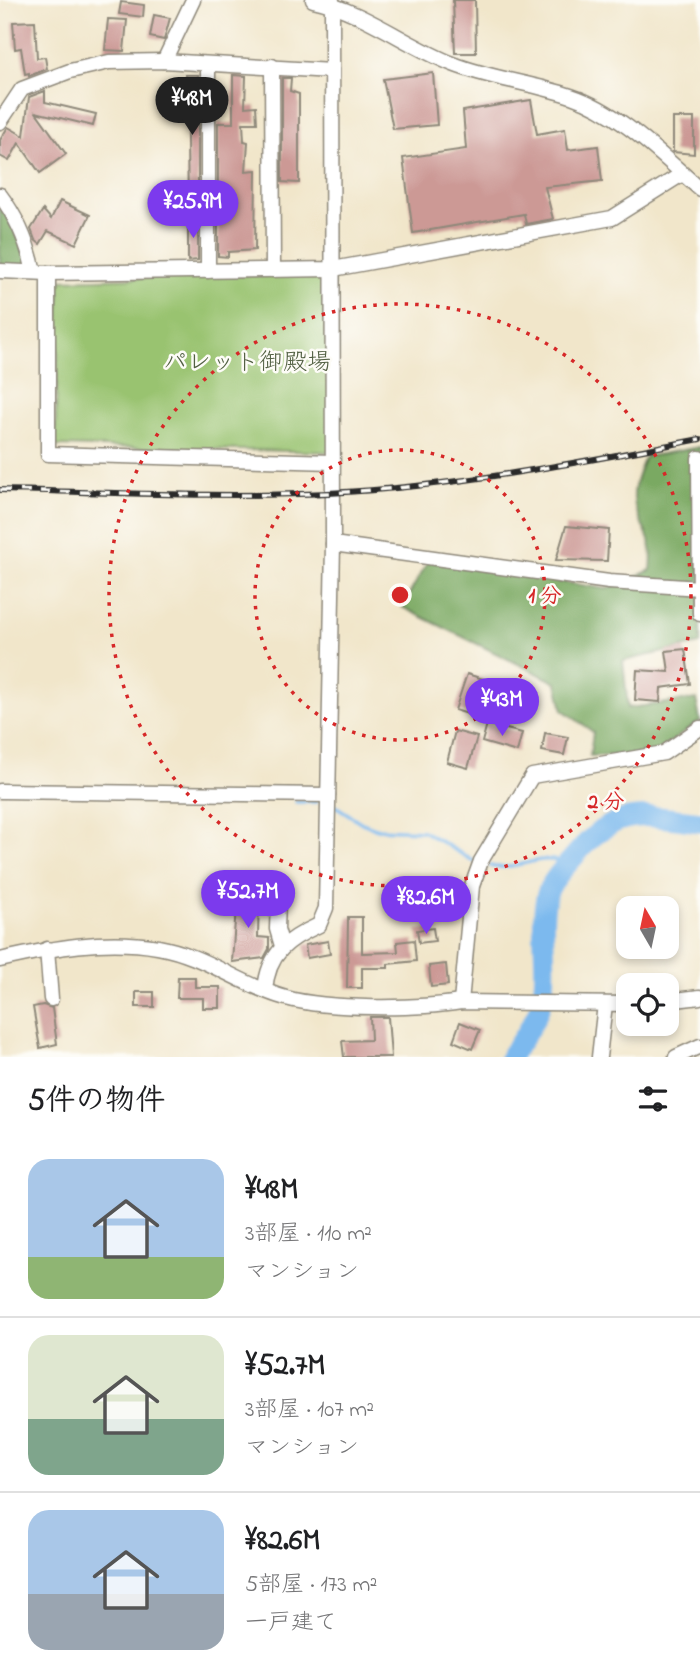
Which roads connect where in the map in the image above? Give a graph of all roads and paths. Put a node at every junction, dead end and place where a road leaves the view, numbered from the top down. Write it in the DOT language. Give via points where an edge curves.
graph roads {
  1 [pos="193,0"];
  2 [pos="313,0"];
  3 [pos="332,2"];
  4 [pos="164,61"];
  5 [pos="208,65"];
  6 [pos="272,66"];
  7 [pos="331,71"];
  8 [pos="0,122"];
  9 [pos="682,174"];
  10 [pos="700,188"];
  11 [pos="0,195"];
  12 [pos="333,269"];
  13 [pos="273,270"];
  14 [pos="0,271"];
  15 [pos="208,271"];
  16 [pos="41,273"];
  17 [pos="699,458"];
  18 [pos="332,462"];
  19 [pos="333,544"];
  20 [pos="699,587"];
  21 [pos="700,614"];
  22 [pos="700,728"];
  23 [pos="0,791"];
  24 [pos="328,795"];
  25 [pos="278,901"];
  26 [pos="282,946"];
  27 [pos="47,950"];
  28 [pos="0,960"];
  29 [pos="265,989"];
  30 [pos="700,997"];
  31 [pos="51,999"];
  32 [pos="679,1000"];
  33 [pos="461,1002"];
  34 [pos="605,1004"];
  35 [pos="616,1004"];
  36 [pos="700,1046"];
  37 [pos="599,1057"];
  38 [pos="676,1057"];
  1 -- 4 [label="street"];
  2 -- 3 [label="street"];
  3 -- 7 [label="street"];
  3 -- 9 [label="street" via="453,64 571,96 603,110"];
  4 -- 5 [label="street"];
  4 -- 8 [label="street" via="110,62 70,71 22,89"];
  5 -- 6 [label="street"];
  5 -- 15 [label="street"];
  6 -- 7 [label="street"];
  6 -- 13 [label="street"];
  7 -- 12 [label="street"];
  9 -- 10 [label="street"];
  9 -- 12 [label="street" via="612,218"];
  11 -- 16 [label="street" via="15,215"];
  12 -- 13 [label="street"];
  12 -- 18 [label="street"];
  13 -- 15 [label="street"];
  14 -- 16 [label="street"];
  15 -- 16 [label="street"];
  16 -- 18 [label="street" via="48,454"];
  17 -- 20 [label="street"];
  18 -- 19 [label="street"];
  19 -- 20 [label="street" via="609,582"];
  19 -- 24 [label="street"];
  20 -- 21 [label="street"];
  22 -- 33 [label="street" via="664,753 531,776 481,861 472,886"];
  23 -- 24 [label="street"];
  24 -- 26 [label="street" via="326,908 319,925"];
  25 -- 26 [label="street"];
  26 -- 29 [label="street" via="275,953"];
  27 -- 28 [label="street"];
  27 -- 29 [label="street" via="104,942 159,947 212,963"];
  27 -- 31 [label="street"];
  29 -- 33 [label="street" via="287,998 350,1005"];
  30 -- 32 [label="street"];
  33 -- 34 [label="street"];
  34 -- 35 [label="street"];
  34 -- 37 [label="street"];
  36 -- 38 [label="street"];
}
